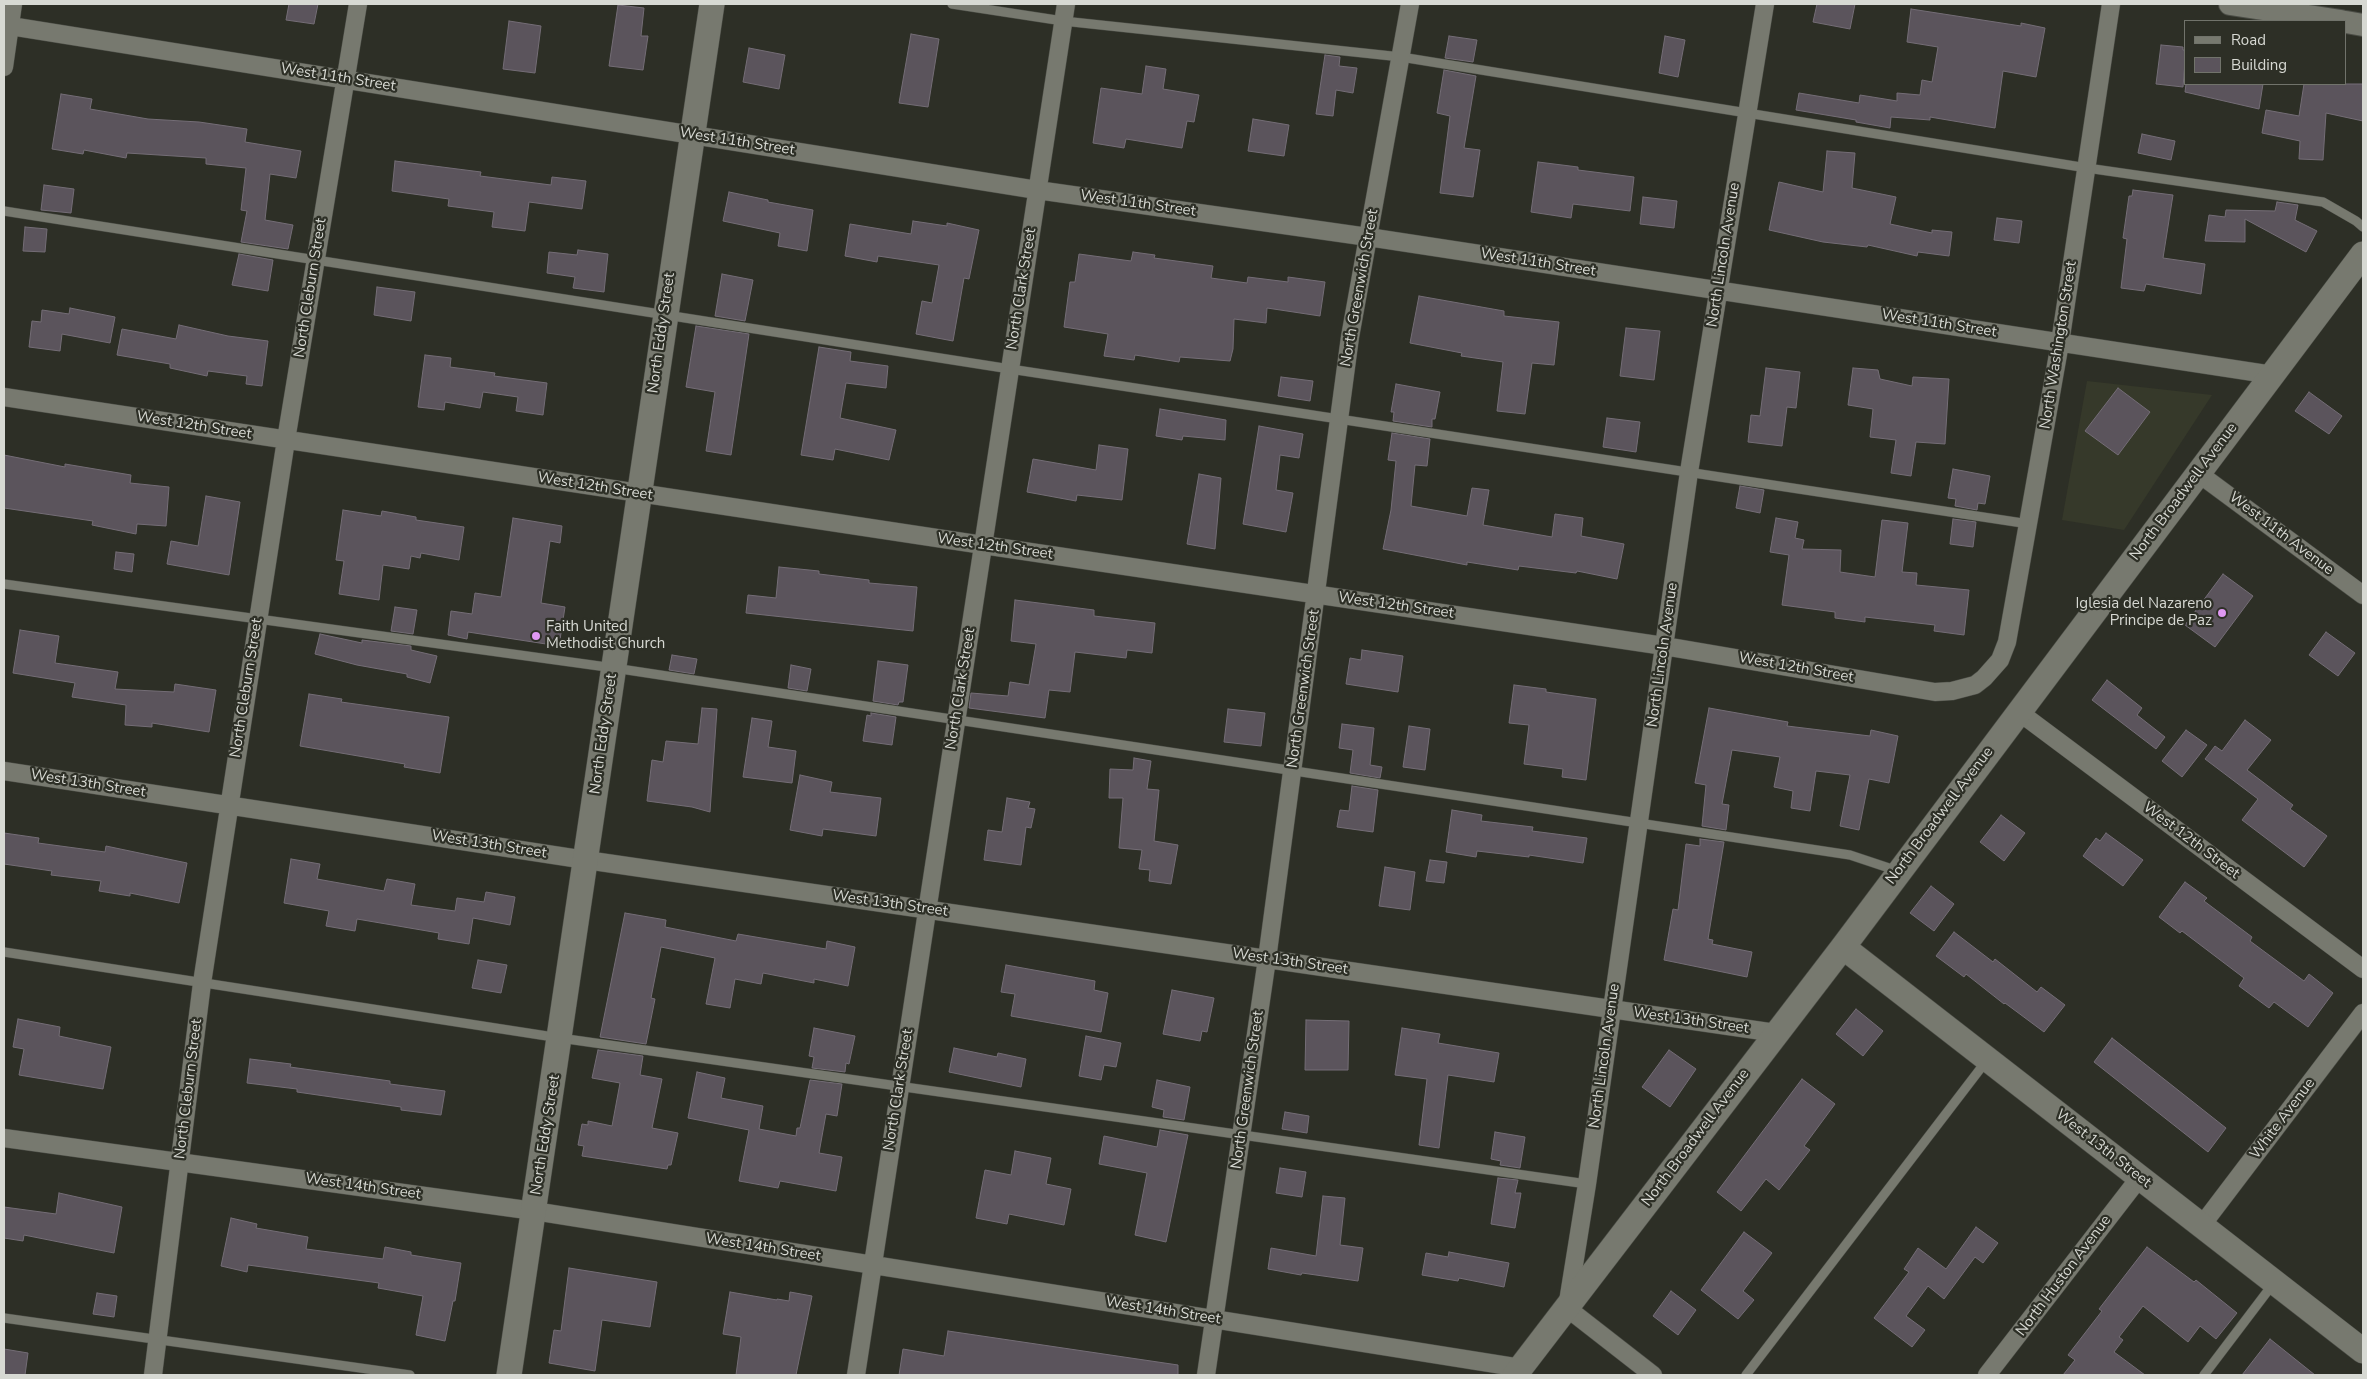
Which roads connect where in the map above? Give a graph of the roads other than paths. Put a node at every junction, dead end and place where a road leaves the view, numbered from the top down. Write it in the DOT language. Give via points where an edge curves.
graph roads {
  1 [pos="13,4"];
  2 [pos="358,4"];
  3 [pos="712,4"];
  4 [pos="952,4"];
  5 [pos="1066,4"];
  6 [pos="1410,4"];
  7 [pos="1765,4"];
  8 [pos="2111,4"];
  9 [pos="2230,4"];
  10 [pos="2334,20"];
  11 [pos="1063,21"];
  12 [pos="2347,22"];
  13 [pos="2363,25"];
  14 [pos="7,26"];
  15 [pos="1401,57"];
  16 [pos="4,67"];
  17 [pos="346,80"];
  18 [pos="1746,114"];
  19 [pos="691,135"];
  20 [pos="2087,168"];
  21 [pos="1037,190"];
  22 [pos="4,211"];
  23 [pos="2363,227"];
  24 [pos="1368,237"];
  25 [pos="2363,254"];
  26 [pos="316,260"];
  27 [pos="1718,291"];
  28 [pos="664,315"];
  29 [pos="2060,343"];
  30 [pos="1010,369"];
  31 [pos="2273,375"];
  32 [pos="4,397"];
  33 [pos="1340,419"];
  34 [pos="286,440"];
  35 [pos="1689,472"];
  36 [pos="2198,472"];
  37 [pos="639,494"];
  38 [pos="2029,524"];
  39 [pos="982,546"];
  40 [pos="4,584"];
  41 [pos="1316,594"];
  42 [pos="2363,595"];
  43 [pos="258,619"];
  44 [pos="1664,646"];
  45 [pos="614,668"];
  46 [pos="1984,678"];
  47 [pos="2018,712"];
  48 [pos="956,720"];
  49 [pos="4,771"];
  50 [pos="1293,771"];
  51 [pos="229,805"];
  52 [pos="1639,823"];
  53 [pos="586,860"];
  54 [pos="1898,871"];
  55 [pos="927,909"];
  56 [pos="1843,947"];
  57 [pos="4,952"];
  58 [pos="1267,959"];
  59 [pos="2363,969"];
  60 [pos="202,983"];
  61 [pos="1612,1009"];
  62 [pos="2363,1013"];
  63 [pos="1776,1033"];
  64 [pos="560,1038"];
  65 [pos="1988,1059"];
  66 [pos="900,1086"];
  67 [pos="1241,1135"];
  68 [pos="4,1138"];
  69 [pos="179,1162"];
  70 [pos="2140,1177"];
  71 [pos="1587,1184"];
  72 [pos="534,1211"];
  73 [pos="2202,1225"];
  74 [pos="873,1265"];
  75 [pos="2275,1282"];
  76 [pos="1567,1308"];
  77 [pos="4,1318"];
  78 [pos="1214,1319"];
  79 [pos="157,1338"];
  80 [pos="2363,1351"];
  81 [pos="1518,1372"];
  82 [pos="153,1375"];
  83 [pos="410,1375"];
  84 [pos="509,1375"];
  85 [pos="856,1375"];
  86 [pos="1206,1375"];
  87 [pos="1653,1375"];
  88 [pos="1746,1375"];
  89 [pos="1987,1375"];
  90 [pos="2204,1375"];
  1 -- 14 [label="street"];
  2 -- 17 [label="street, North Cleburn Street"];
  3 -- 19 [label="main road, North Eddy Street"];
  4 -- 11 [label="lane"];
  5 -- 11 [label="street, North Clark Street"];
  6 -- 15 [label="street, North Greenwich Street"];
  7 -- 18 [label="street, North Lincoln Avenue"];
  8 -- 20 [label="street, North Washington Street"];
  9 -- 10 [label="street"];
  11 -- 15 [label="lane"];
  11 -- 21 [label="street, North Clark Street"];
  12 -- 13 [label="street"];
  14 -- 16 [label="street"];
  14 -- 17 [label="street, West 11th Street"];
  15 -- 18 [label="lane"];
  15 -- 24 [label="street, North Greenwich Street"];
  17 -- 19 [label="street, West 11th Street"];
  17 -- 26 [label="street, North Cleburn Street"];
  18 -- 20 [label="lane"];
  18 -- 27 [label="street, North Lincoln Avenue"];
  19 -- 21 [label="street, West 11th Street"];
  19 -- 28 [label="main road, North Eddy Street"];
  20 -- 23 [label="lane" via="2322,202"];
  20 -- 29 [label="street, North Washington Street"];
  21 -- 24 [label="street, West 11th Street"];
  21 -- 30 [label="street, North Clark Street"];
  22 -- 26 [label="lane"];
  24 -- 27 [label="street, West 11th Street"];
  24 -- 33 [label="street, North Greenwich Street" via="1350,337"];
  25 -- 31 [label="main road, North Broadwell Avenue"];
  26 -- 28 [label="lane"];
  26 -- 34 [label="street, North Cleburn Street"];
  27 -- 29 [label="street, West 11th Street"];
  27 -- 35 [label="street, North Lincoln Avenue"];
  28 -- 30 [label="lane"];
  28 -- 37 [label="main road, North Eddy Street"];
  29 -- 31 [label="street, West 11th Street"];
  29 -- 38 [label="street, North Washington Street"];
  30 -- 33 [label="lane"];
  30 -- 39 [label="street, North Clark Street"];
  31 -- 36 [label="main road, North Broadwell Avenue"];
  32 -- 34 [label="street, West 12th Street"];
  33 -- 35 [label="lane"];
  33 -- 41 [label="street, North Greenwich Street"];
  34 -- 37 [label="street, West 12th Street"];
  34 -- 43 [label="street, North Cleburn Street"];
  35 -- 38 [label="lane"];
  35 -- 44 [label="street, North Lincoln Avenue"];
  36 -- 42 [label="street, West 11th Avenue"];
  36 -- 47 [label="main road, North Broadwell Avenue"];
  37 -- 39 [label="street, West 12th Street"];
  37 -- 45 [label="main road, North Eddy Street"];
  38 -- 46 [label="street, North Washington Street" via="2007,642 2000,660"];
  39 -- 41 [label="street, West 12th Street"];
  39 -- 48 [label="street, North Clark Street"];
  40 -- 43 [label="lane"];
  41 -- 44 [label="street, West 12th Street"];
  41 -- 50 [label="street, North Greenwich Street"];
  43 -- 45 [label="lane"];
  43 -- 51 [label="street, North Cleburn Street"];
  44 -- 46 [label="street, West 12th Street" via="1935,692 1975,685"];
  44 -- 52 [label="street, North Lincoln Avenue"];
  45 -- 48 [label="lane"];
  45 -- 53 [label="main road, North Eddy Street"];
  47 -- 54 [label="main road, North Broadwell Avenue"];
  47 -- 59 [label="street, West 12th Street"];
  48 -- 50 [label="lane"];
  48 -- 55 [label="street, North Clark Street"];
  49 -- 51 [label="street, West 13th Street"];
  50 -- 52 [label="lane"];
  50 -- 58 [label="street, North Greenwich Street"];
  51 -- 53 [label="street, West 13th Street"];
  51 -- 60 [label="street, North Cleburn Street"];
  52 -- 54 [label="lane" via="1850,855"];
  52 -- 61 [label="street, North Lincoln Avenue"];
  53 -- 55 [label="street, West 13th Street"];
  53 -- 64 [label="main road, North Eddy Street"];
  54 -- 56 [label="main road, North Broadwell Avenue"];
  55 -- 58 [label="street, West 13th Street"];
  55 -- 66 [label="street, North Clark Street"];
  56 -- 63 [label="main road, North Broadwell Avenue"];
  56 -- 65 [label="main road, West 13th Street"];
  57 -- 60 [label="lane"];
  58 -- 61 [label="street, West 13th Street"];
  58 -- 67 [label="street, North Greenwich Street"];
  60 -- 64 [label="lane"];
  60 -- 69 [label="street, North Cleburn Street"];
  61 -- 63 [label="street, West 13th Street"];
  61 -- 71 [label="street, North Lincoln Avenue"];
  62 -- 73 [label="street, White Avenue"];
  63 -- 76 [label="main road, North Broadwell Avenue"];
  64 -- 66 [label="lane"];
  64 -- 72 [label="main road, North Eddy Street"];
  65 -- 70 [label="main road, West 13th Street"];
  65 -- 88 [label="lane"];
  66 -- 67 [label="lane"];
  66 -- 74 [label="street, North Clark Street"];
  67 -- 71 [label="lane"];
  67 -- 78 [label="street, North Greenwich Street"];
  68 -- 69 [label="street, West 14th Street"];
  69 -- 72 [label="street, West 14th Street"];
  69 -- 79 [label="street, North Cleburn Street"];
  70 -- 73 [label="main road, West 13th Street"];
  70 -- 89 [label="street, North Huston Avenue"];
  71 -- 76 [label="street, North Lincoln Avenue"];
  72 -- 74 [label="street, West 14th Street"];
  72 -- 84 [label="main road, North Eddy Street"];
  73 -- 75 [label="main road, West 13th Street"];
  74 -- 78 [label="street, West 14th Street"];
  74 -- 85 [label="street, North Clark Street"];
  75 -- 80 [label="main road, West 13th Street"];
  75 -- 90 [label="lane"];
  76 -- 81 [label="main road, North Broadwell Avenue"];
  76 -- 87 [label="street"];
  77 -- 79 [label="lane"];
  78 -- 81 [label="street, West 14th Street"];
  78 -- 86 [label="street, North Greenwich Street"];
  79 -- 82 [label="street, North Cleburn Street"];
  79 -- 83 [label="lane"];
}
